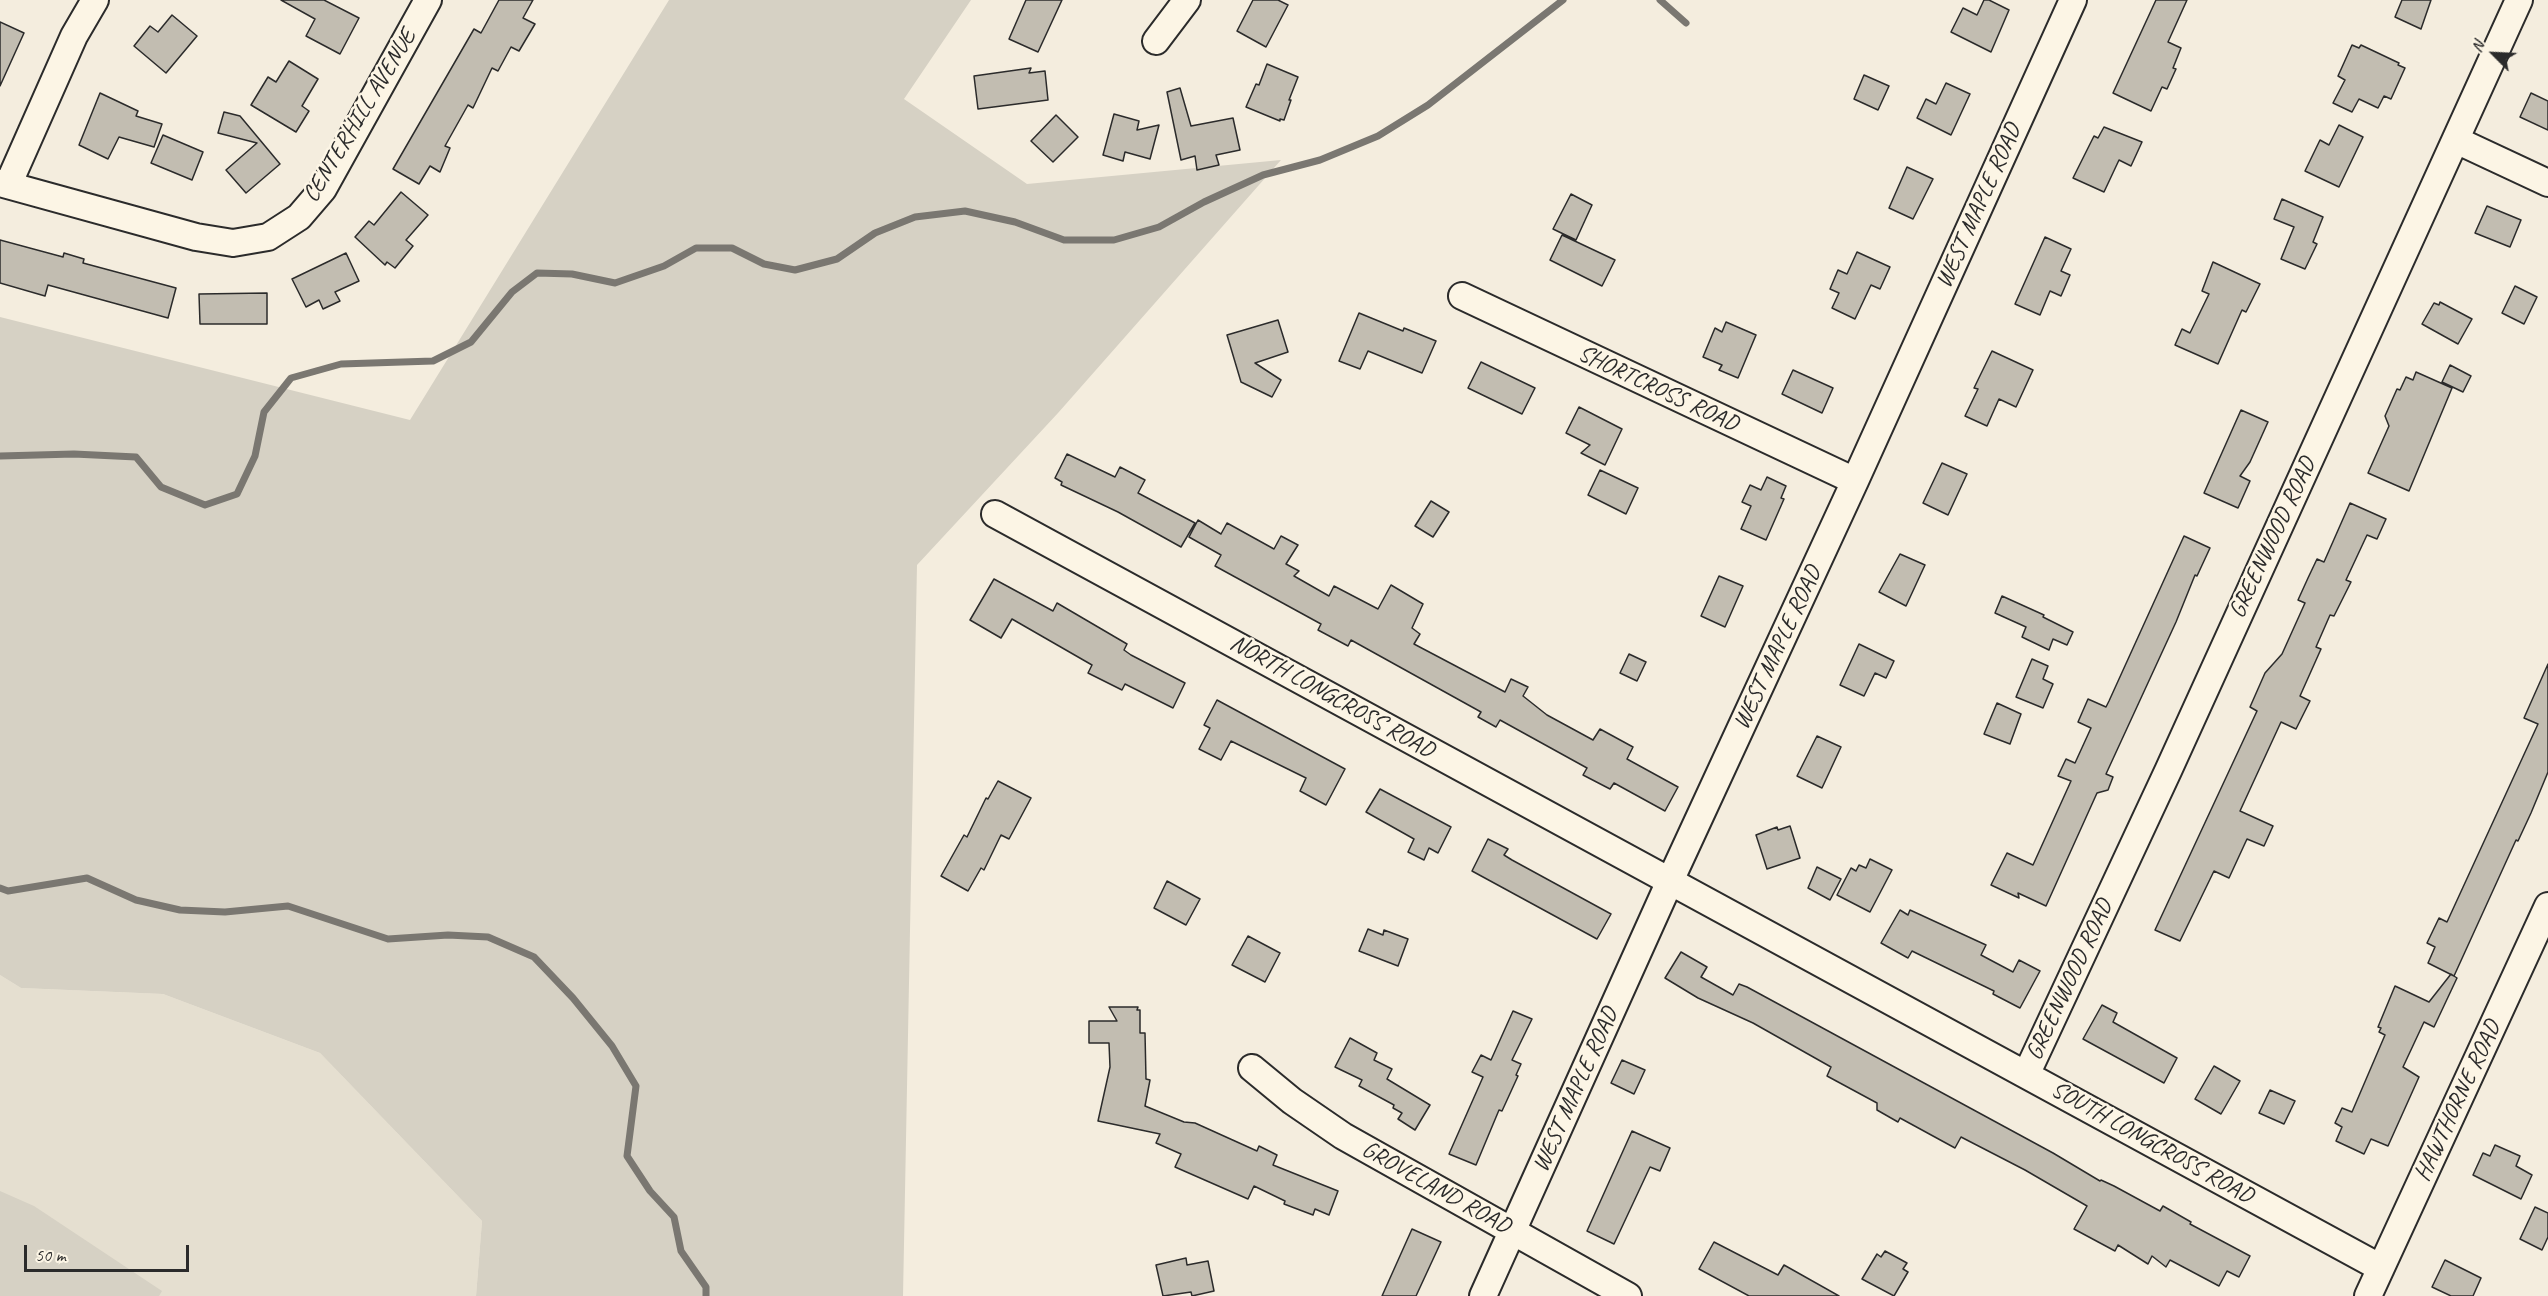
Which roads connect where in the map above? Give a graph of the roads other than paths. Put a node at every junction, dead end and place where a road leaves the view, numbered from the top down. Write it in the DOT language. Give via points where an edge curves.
graph roads {
  1 [pos="95,0"];
  2 [pos="428,0"];
  3 [pos="1187,0"];
  4 [pos="2073,0"];
  5 [pos="2519,0"];
  6 [pos="1156,41"];
  7 [pos="2456,141"];
  8 [pos="2548,183"];
  9 [pos="4,184"];
  10 [pos="1462,296"];
  11 [pos="1855,481"];
  12 [pos="995,514"];
  13 [pos="1670,881"];
  14 [pos="2548,906"];
  15 [pos="1252,1068"];
  16 [pos="2026,1075"];
  17 [pos="1514,1231"];
  18 [pos="2381,1268"];
  19 [pos="1483,1296"];
  20 [pos="1628,1296"];
  21 [pos="2368,1296"];
  1 -- 9 [label="street"];
  2 -- 9 [label="street, CENTERHILL AVENUE" via="323,189 299,217 268,237 233,243 196,237"];
  3 -- 6 [label="street"];
  4 -- 11 [label="street, WEST MAPLE ROAD"];
  5 -- 7 [label="street, GREENWOOD ROAD"];
  7 -- 8 [label="street"];
  7 -- 16 [label="street, GREENWOOD ROAD"];
  10 -- 11 [label="street, SHORTCROSS ROAD"];
  11 -- 13 [label="street, WEST MAPLE ROAD"];
  12 -- 13 [label="street, NORTH LONGCROSS ROAD"];
  13 -- 16 [label="street, SOUTH LONGCROSS ROAD"];
  13 -- 17 [label="street, WEST MAPLE ROAD"];
  14 -- 18 [label="street, HAWTHORNE ROAD"];
  15 -- 17 [label="street, GROVELAND ROAD" via="1343,1136"];
  16 -- 18 [label="street, SOUTH LONGCROSS ROAD"];
  17 -- 19 [label="street, WEST MAPLE ROAD"];
  17 -- 20 [label="street, GROVELAND ROAD"];
  18 -- 21 [label="street, HAWTHORNE ROAD"];
}
